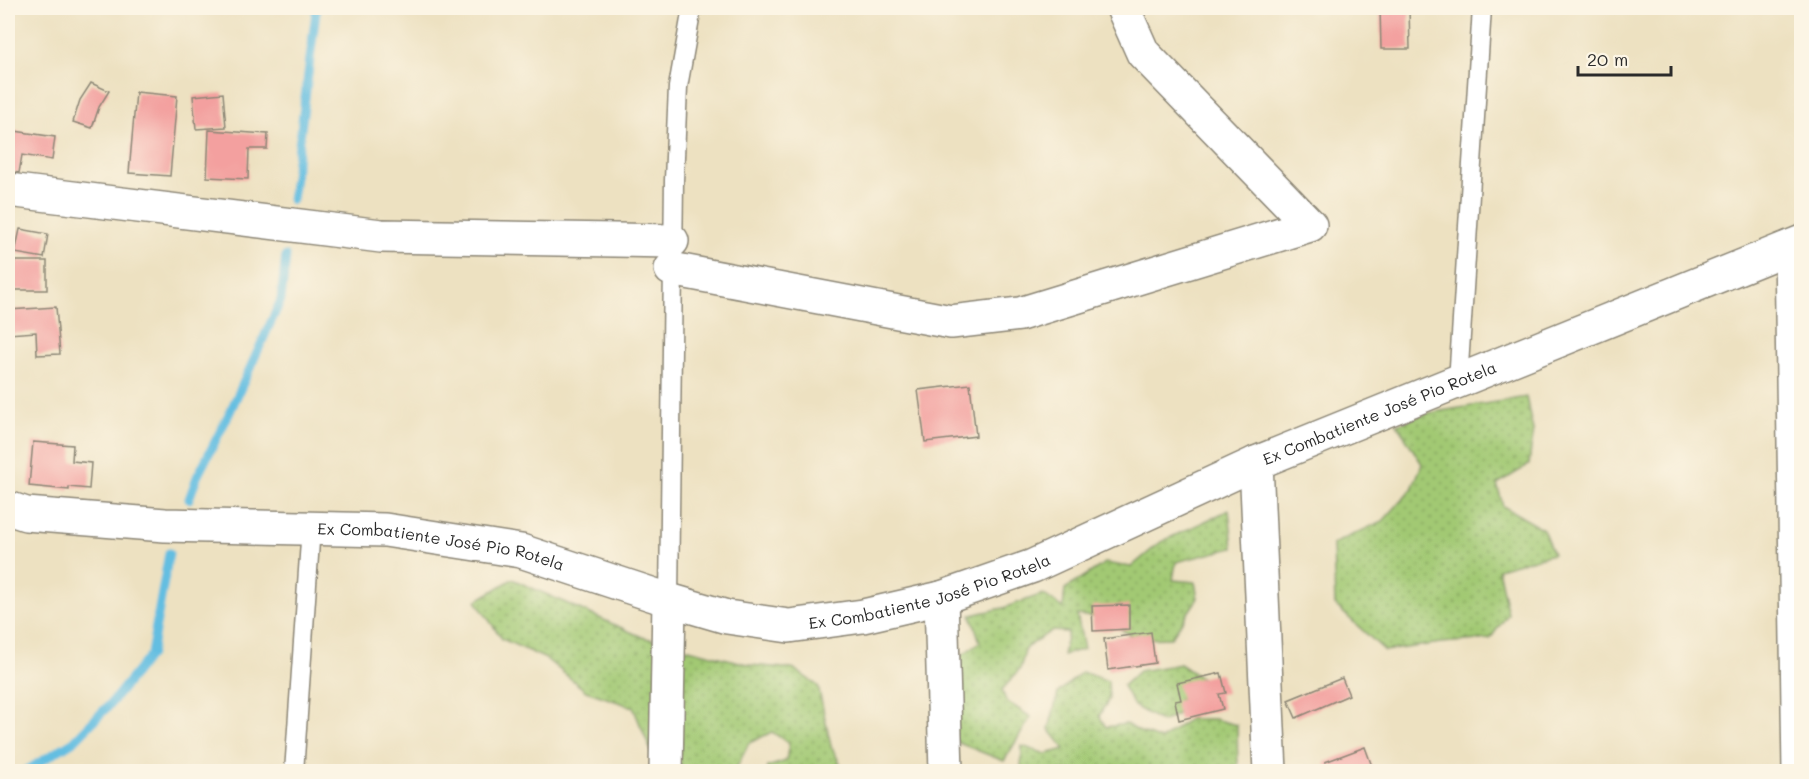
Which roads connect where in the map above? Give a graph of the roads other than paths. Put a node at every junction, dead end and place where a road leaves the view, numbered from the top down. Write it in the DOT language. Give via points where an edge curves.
graph roads {
  1 [pos="692,8"];
  2 [pos="1122,8"];
  3 [pos="1482,8"];
  4 [pos="8,190"];
  5 [pos="1796,244"];
  6 [pos="672,255"];
  7 [pos="1458,382"];
  8 [pos="1797,413"];
  9 [pos="1256,464"];
  10 [pos="8,508"];
  11 [pos="311,527"];
  12 [pos="941,598"];
  13 [pos="669,600"];
  14 [pos="1800,754"];
  15 [pos="294,771"];
  16 [pos="666,771"];
  17 [pos="946,771"];
  18 [pos="1270,771"];
  1 -- 6 [label="lane" via="678,87"];
  2 -- 6 [label="street" via="1143,53 1310,225 1020,314 951,322"];
  3 -- 7 [label="lane"];
  4 -- 6 [label="street" via="381,236"];
  5 -- 7 [label="street, Ex Combatiente José Pio Rotela"];
  5 -- 8 [label="street"];
  6 -- 13 [label="lane"];
  7 -- 9 [label="street, Ex Combatiente José Pio Rotela"];
  8 -- 14 [label="street"];
  9 -- 12 [label="street, Ex Combatiente José Pio Rotela" via="1033,566"];
  9 -- 18 [label="street"];
  10 -- 11 [label="street, Ex Combatiente José Pio Rotela" via="26,514 165,525"];
  11 -- 13 [label="street, Ex Combatiente José Pio Rotela" via="385,530 520,551"];
  11 -- 15 [label="lane"];
  12 -- 13 [label="street, Ex Combatiente José Pio Rotela" via="863,616 789,626 727,617"];
  12 -- 17 [label="street"];
  13 -- 16 [label="street"];
}
